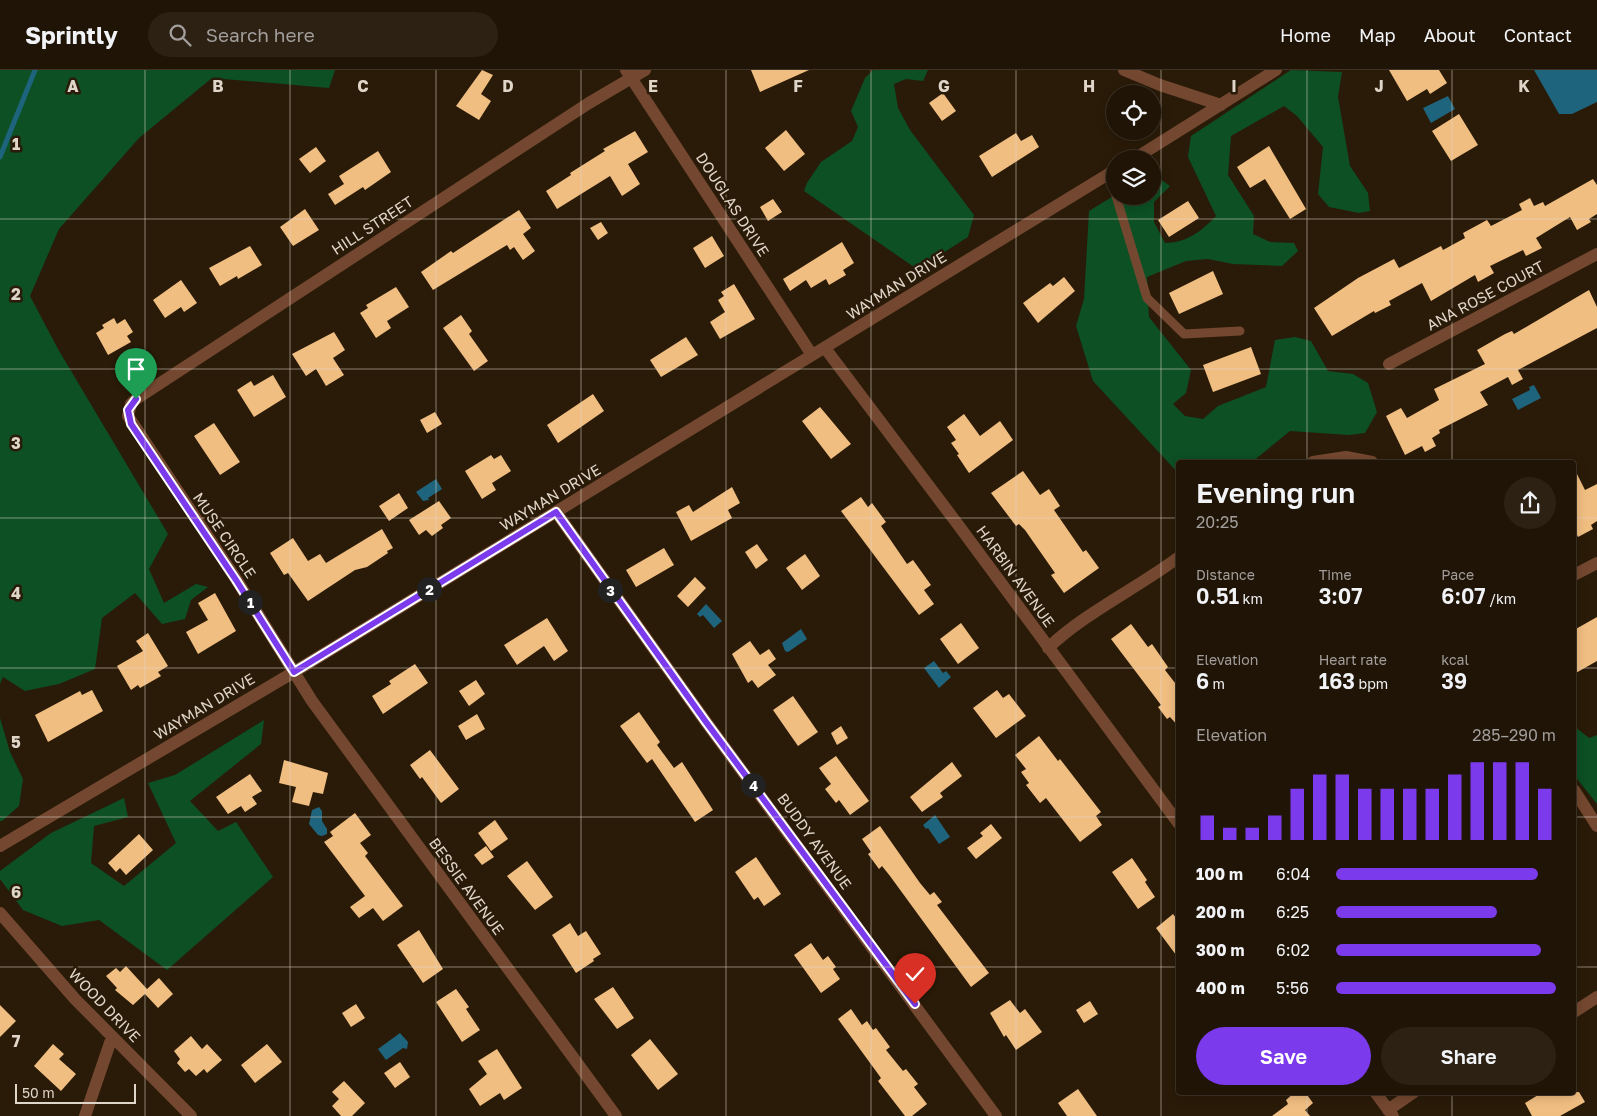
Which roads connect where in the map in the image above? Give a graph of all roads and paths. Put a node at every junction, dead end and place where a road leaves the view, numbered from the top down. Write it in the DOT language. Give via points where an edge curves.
graph roads {
  1 [pos="645,70"];
  2 [pos="1124,70"];
  3 [pos="1276,70"];
  4 [pos="629,74"];
  5 [pos="1221,105"];
  6 [pos="1148,150"];
  7 [pos="1106,176"];
  8 [pos="1119,205"];
  9 [pos="1597,254"];
  10 [pos="1240,331"];
  11 [pos="825,348"];
  12 [pos="812,355"];
  13 [pos="1388,364"];
  14 [pos="128,416"];
  15 [pos="1326,460"];
  16 [pos="1362,460"];
  17 [pos="556,512"];
  18 [pos="1176,559"];
  19 [pos="1597,563"];
  20 [pos="1576,574"];
  21 [pos="1048,648"];
  22 [pos="294,672"];
  23 [pos="1576,793"];
  24 [pos="1176,820"];
  25 [pos="1597,826"];
  26 [pos="0,846"];
  27 [pos="0,913"];
  28 [pos="1597,996"];
  29 [pos="1576,1011"];
  30 [pos="112,1037"];
  31 [pos="1377,1095"];
  32 [pos="1411,1095"];
  33 [pos="1390,1113"];
  34 [pos="85,1116"];
  35 [pos="191,1116"];
  36 [pos="616,1116"];
  37 [pos="996,1116"];
  1 -- 4 [label="street, HILL STREET"];
  2 -- 5 [label="street"];
  3 -- 5 [label="street"];
  4 -- 12 [label="street, DOUGLAS DRIVE"];
  4 -- 14 [label="street, HILL STREET" via="136,399"];
  5 -- 6 [label="street"];
  7 -- 11 [label="street, WAYMAN DRIVE"];
  8 -- 10 [label="lane" via="1147,298 1184,334"];
  9 -- 13 [label="street, ANA ROSE COURT"];
  11 -- 12 [label="street, WAYMAN DRIVE"];
  11 -- 21 [label="street, HARBIN AVENUE"];
  12 -- 17 [label="street, WAYMAN DRIVE"];
  14 -- 22 [label="street, MUSE CIRCLE"];
  15 -- 16 [label="street" via="1346,457"];
  17 -- 22 [label="street, WAYMAN DRIVE"];
  17 -- 37 [label="street, BUDDY AVENUE"];
  18 -- 21 [label="street" via="1064,632"];
  19 -- 20 [label="street"];
  21 -- 24 [label="street, HARBIN AVENUE"];
  22 -- 26 [label="street, WAYMAN DRIVE"];
  22 -- 36 [label="street, BESSIE AVENUE" via="312,702"];
  23 -- 25 [label="street"];
  27 -- 30 [label="street, WOOD DRIVE"];
  28 -- 29 [label="street"];
  30 -- 34 [label="street"];
  30 -- 35 [label="street, WOOD DRIVE"];
  31 -- 33 [label="street"];
  32 -- 33 [label="street"];
}
